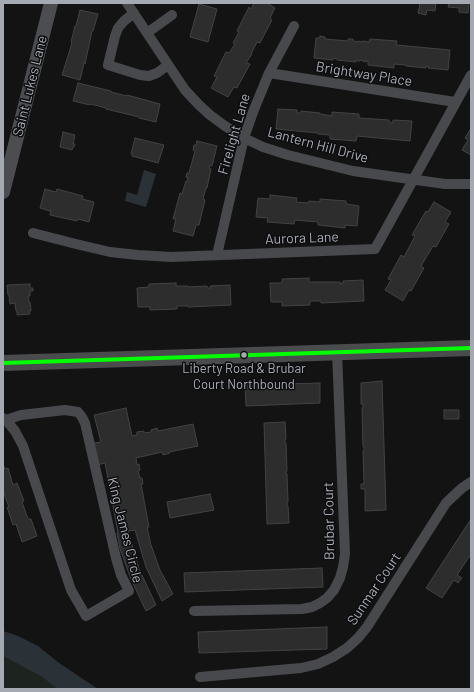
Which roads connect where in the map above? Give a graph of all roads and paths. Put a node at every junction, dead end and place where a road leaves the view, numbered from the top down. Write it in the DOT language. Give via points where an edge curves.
graph roads {
  1 [pos="51,3"];
  2 [pos="127,3"];
  3 [pos="134,14"];
  4 [pos="172,15"];
  5 [pos="294,26"];
  6 [pos="147,33"];
  7 [pos="168,65"];
  8 [pos="269,73"];
  9 [pos="471,75"];
  10 [pos="456,102"];
  11 [pos="244,138"];
  12 [pos="413,180"];
  13 [pos="471,184"];
  14 [pos="3,192"];
  15 [pos="33,233"];
  16 [pos="217,255"];
  17 [pos="471,348"];
  18 [pos="337,352"];
  19 [pos="3,363"];
  20 [pos="5,419"];
  21 [pos="471,482"];
  22 [pos="194,611"];
  23 [pos="200,678"];
  1 -- 14 [label="street, Saint Lukes Lane"];
  2 -- 3 [label="street, Lantern Hill Drive"];
  3 -- 6 [label="street, Lantern Hill Drive"];
  3 -- 7 [label="street" via="118,28 108,65 140,76 157,73"];
  4 -- 6 [label="street"];
  5 -- 8 [label="street, Firelight Lane"];
  6 -- 7 [label="street, Lantern Hill Drive"];
  7 -- 11 [label="street, Lantern Hill Drive" via="199,105"];
  8 -- 10 [label="street, Brightway Place"];
  8 -- 11 [label="street, Firelight Lane"];
  9 -- 10 [label="street, Aurora Lane"];
  10 -- 12 [label="street, Aurora Lane"];
  11 -- 12 [label="street, Lantern Hill Drive" via="263,147 320,163"];
  11 -- 16 [label="street, Firelight Lane"];
  12 -- 13 [label="street, Lantern Hill Drive"];
  12 -- 16 [label="street, Aurora Lane" via="375,249"];
  15 -- 16 [label="street, Aurora Lane" via="110,252 171,257"];
  17 -- 18 [label="main road"];
  18 -- 19 [label="main road"];
  18 -- 22 [label="street, Brubar Court" via="345,554 344,566 334,590 320,603 302,609"];
  20 -- 20 [label="street, King James Circle" via="23,446 71,590 86,616 129,591 116,558 85,423 78,412 65,410"];
  21 -- 23 [label="street, Sunmar Court" via="446,503 367,627 347,648 318,664 301,668"];
}
